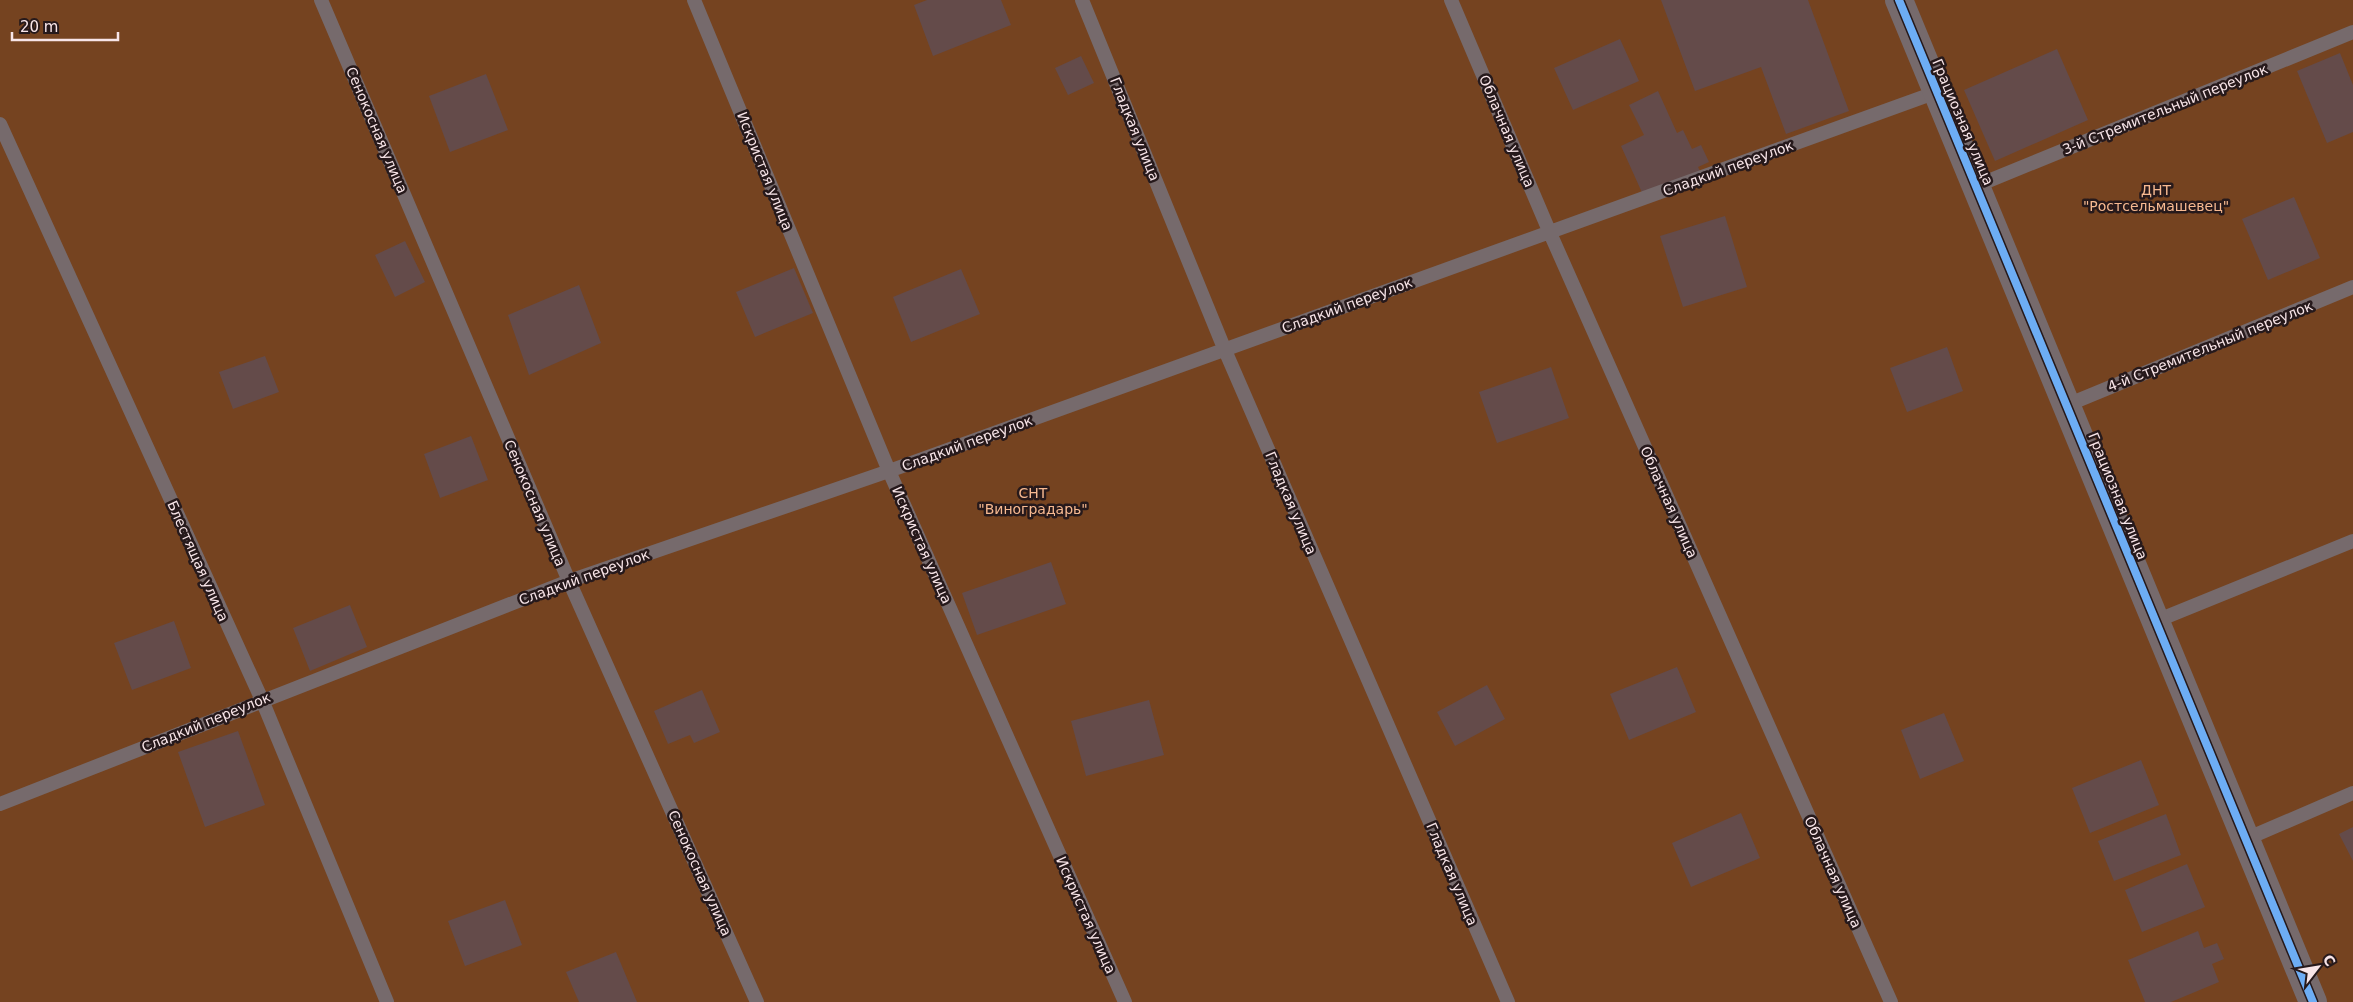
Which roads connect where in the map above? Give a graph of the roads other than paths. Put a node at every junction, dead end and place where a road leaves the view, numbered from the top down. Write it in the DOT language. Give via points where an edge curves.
graph roads {
  1 [pos="321,0"];
  2 [pos="694,0"];
  3 [pos="1082,0"];
  4 [pos="1451,0"];
  5 [pos="1899,0"];
  6 [pos="2353,32"];
  7 [pos="1937,92"];
  8 [pos="0,124"];
  9 [pos="1976,186"];
  10 [pos="1550,233"];
  11 [pos="2353,287"];
  12 [pos="1224,348"];
  13 [pos="2067,405"];
  14 [pos="889,471"];
  15 [pos="2353,542"];
  16 [pos="569,581"];
  17 [pos="2156,621"];
  18 [pos="262,700"];
  19 [pos="2353,793"];
  20 [pos="0,804"];
  21 [pos="2246,839"];
  22 [pos="387,1002"];
  23 [pos="757,1002"];
  24 [pos="1125,1002"];
  25 [pos="1508,1002"];
  26 [pos="1891,1002"];
  27 [pos="2313,1002"];
  1 -- 16 [label="lane, Сенокосная улица"];
  2 -- 14 [label="lane, Искристая улица"];
  3 -- 12 [label="lane, Гладкая улица"];
  4 -- 10 [label="lane, Облачная улица"];
  5 -- 7 [label="street, Грациозная улица"];
  6 -- 9 [label="lane, 3-й Стремительный переулок"];
  7 -- 9 [label="street, Грациозная улица"];
  7 -- 10 [label="lane, Сладкий переулок"];
  8 -- 18 [label="lane, Блестящая улица"];
  9 -- 13 [label="street, Грациозная улица"];
  10 -- 12 [label="lane, Сладкий переулок"];
  10 -- 26 [label="lane, Облачная улица"];
  11 -- 13 [label="lane, 4-й Стремительный переулок"];
  12 -- 14 [label="lane, Сладкий переулок"];
  12 -- 25 [label="lane, Гладкая улица"];
  13 -- 17 [label="street, Грациозная улица"];
  14 -- 16 [label="lane, Сладкий переулок"];
  14 -- 24 [label="lane, Искристая улица"];
  15 -- 17 [label="lane"];
  16 -- 18 [label="lane, Сладкий переулок"];
  16 -- 23 [label="lane, Сенокосная улица"];
  17 -- 21 [label="street, Грациозная улица"];
  18 -- 20 [label="lane, Сладкий переулок"];
  18 -- 22 [label="lane, Блестящая улица"];
  19 -- 21 [label="lane"];
  21 -- 27 [label="street, Грациозная улица"];
}
